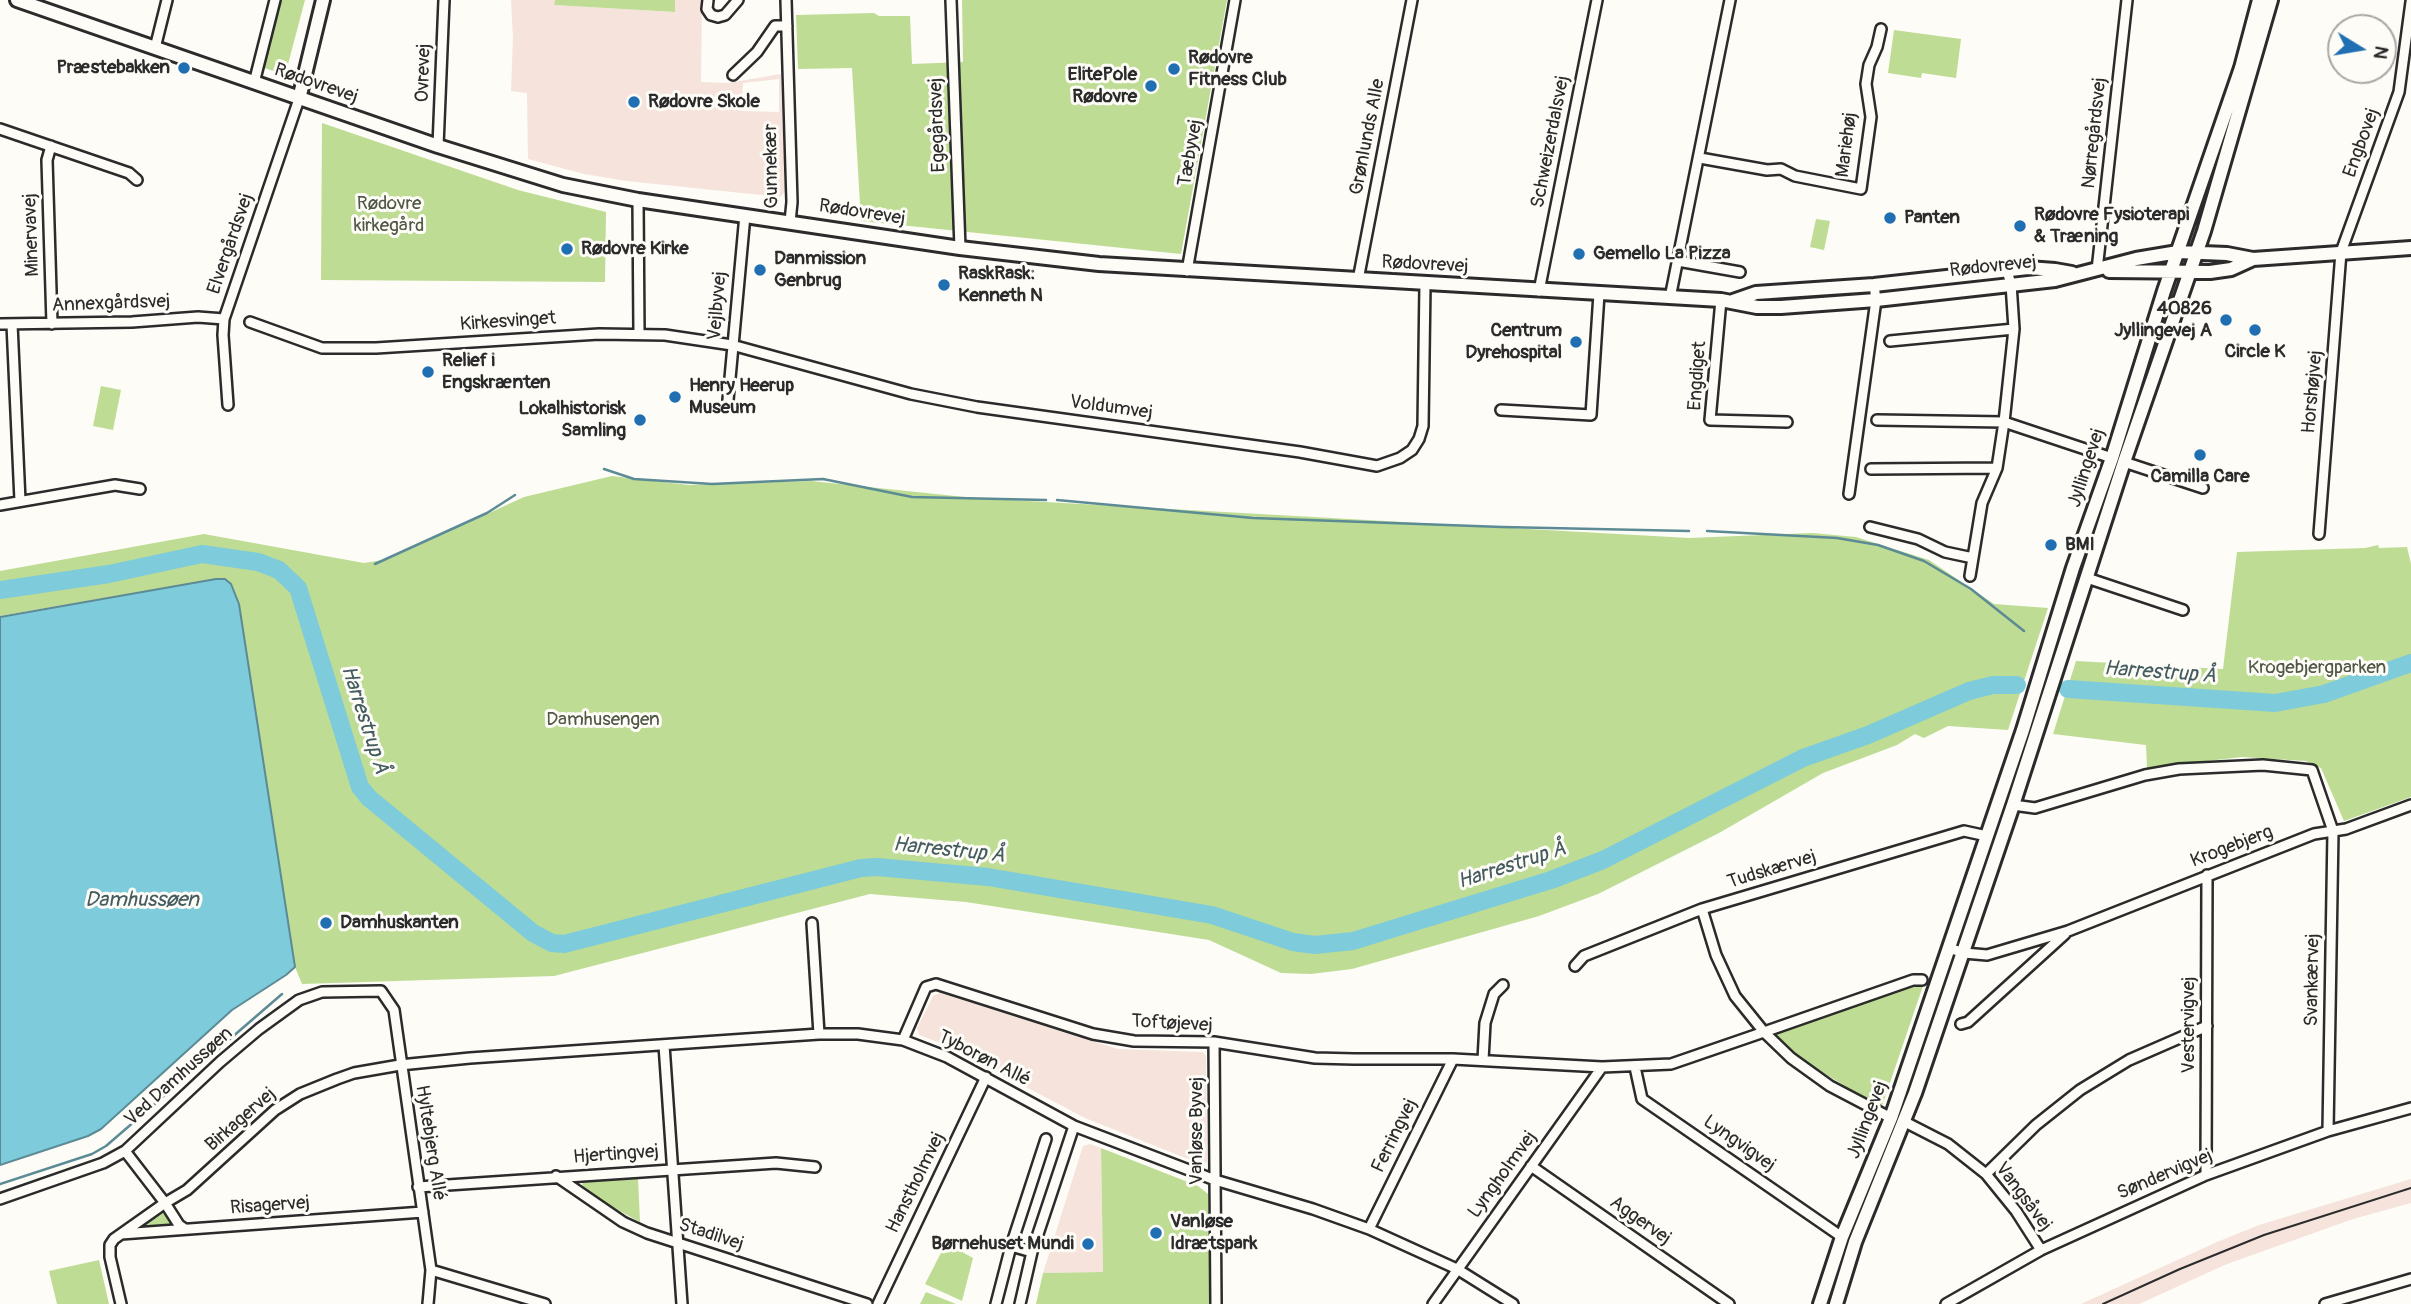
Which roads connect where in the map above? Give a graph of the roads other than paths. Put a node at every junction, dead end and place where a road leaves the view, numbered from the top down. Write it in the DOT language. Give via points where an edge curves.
graph roads {
  1 [pos="17,0"];
  2 [pos="167,0"];
  3 [pos="275,0"];
  4 [pos="323,0"];
  5 [pos="444,0"];
  6 [pos="708,0"];
  7 [pos="738,0"];
  8 [pos="786,0"];
  9 [pos="951,0"];
  10 [pos="1235,0"];
  11 [pos="1412,0"];
  12 [pos="1597,0"];
  13 [pos="1730,0"];
  14 [pos="2127,0"];
  15 [pos="2259,0"];
  16 [pos="2271,0"];
  17 [pos="2411,2"];
  18 [pos="787,26"];
  19 [pos="1881,29"];
  20 [pos="155,48"];
  21 [pos="2407,64"];
  22 [pos="733,75"];
  23 [pos="254,83"];
  24 [pos="299,99"];
  25 [pos="0,129"];
  26 [pos="51,146"];
  27 [pos="438,146"];
  28 [pos="1700,158"];
  29 [pos="138,180"];
  30 [pos="638,200"];
  31 [pos="745,215"];
  32 [pos="790,222"];
  33 [pos="2411,247"];
  34 [pos="960,248"];
  35 [pos="2178,252"];
  36 [pos="2196,252"];
  37 [pos="2341,252"];
  38 [pos="2253,259"];
  39 [pos="1678,261"];
  40 [pos="2097,270"];
  41 [pos="1187,271"];
  42 [pos="2007,271"];
  43 [pos="1740,272"];
  44 [pos="2171,272"];
  45 [pos="2189,272"];
  46 [pos="2073,274"];
  47 [pos="1358,281"];
  48 [pos="1425,284"];
  49 [pos="1874,285"];
  50 [pos="2011,285"];
  51 [pos="1539,291"];
  52 [pos="1599,295"];
  53 [pos="1670,298"];
  54 [pos="1876,300"];
  55 [pos="1727,301"];
  56 [pos="224,319"];
  57 [pos="250,322"];
  58 [pos="0,324"];
  59 [pos="12,324"];
  60 [pos="52,324"];
  61 [pos="2014,329"];
  62 [pos="639,334"];
  63 [pos="1890,341"];
  64 [pos="732,345"];
  65 [pos="728,400"];
  66 [pos="228,405"];
  67 [pos="1501,410"];
  68 [pos="1877,420"];
  69 [pos="1787,422"];
  70 [pos="2004,422"];
  71 [pos="2118,460"];
  72 [pos="1997,468"];
  73 [pos="1871,469"];
  74 [pos="2203,488"];
  75 [pos="140,489"];
  76 [pos="1849,494"];
  77 [pos="20,501"];
  78 [pos="0,505"];
  79 [pos="1870,527"];
  80 [pos="2319,534"];
  81 [pos="1973,558"];
  82 [pos="1970,576"];
  83 [pos="2087,578"];
  84 [pos="2183,610"];
  85 [pos="2013,805"];
  86 [pos="2411,805"];
  87 [pos="2333,831"];
  88 [pos="1987,836"];
  89 [pos="2207,875"];
  90 [pos="1702,909"];
  91 [pos="812,923"];
  92 [pos="2068,931"];
  93 [pos="1949,948"];
  94 [pos="1964,953"];
  95 [pos="1575,966"];
  96 [pos="1922,980"];
  97 [pos="1503,985"];
  98 [pos="382,991"];
  99 [pos="1961,1024"];
  100 [pos="2207,1026"];
  101 [pos="1764,1032"];
  102 [pos="819,1034"];
  103 [pos="903,1040"];
  104 [pos="1214,1042"];
  105 [pos="664,1045"];
  106 [pos="1453,1059"];
  107 [pos="1483,1060"];
  108 [pos="400,1065"];
  109 [pos="1606,1067"];
  110 [pos="1635,1067"];
  111 [pos="986,1077"];
  112 [pos="2411,1108"];
  113 [pos="1891,1118"];
  114 [pos="1905,1122"];
  115 [pos="1074,1126"];
  116 [pos="2328,1131"];
  117 [pos="1046,1139"];
  118 [pos="125,1151"];
  119 [pos="1531,1166"];
  120 [pos="816,1167"];
  121 [pos="673,1168"];
  122 [pos="1986,1174"];
  123 [pos="2206,1175"];
  124 [pos="556,1176"];
  125 [pos="1215,1180"];
  126 [pos="418,1187"];
  127 [pos="0,1199"];
  128 [pos="165,1203"];
  129 [pos="422,1212"];
  130 [pos="1369,1229"];
  131 [pos="187,1230"];
  132 [pos="120,1234"];
  133 [pos="1842,1237"];
  134 [pos="677,1243"];
  135 [pos="1011,1246"];
  136 [pos="2041,1250"];
  137 [pos="1031,1252"];
  138 [pos="1457,1269"];
  139 [pos="431,1270"];
  140 [pos="2411,1279"];
  141 [pos="121,1304"];
  142 [pos="428,1304"];
  143 [pos="545,1304"];
  144 [pos="682,1304"];
  145 [pos="867,1304"];
  146 [pos="877,1304"];
  147 [pos="996,1304"];
  148 [pos="1020,1304"];
  149 [pos="1216,1304"];
  150 [pos="1433,1304"];
  151 [pos="1513,1304"];
  152 [pos="1729,1304"];
  153 [pos="1821,1304"];
  154 [pos="1836,1304"];
  155 [pos="1946,1304"];
  156 [pos="2326,1304"];
  1 -- 20 [label="street, Rødovrevej"];
  2 -- 20 [label="street"];
  3 -- 23 [label="street"];
  4 -- 24 [label="street"];
  5 -- 27 [label="street, Ovrevej"];
  6 -- 7 [label="street" via="707,9 718,17"];
  8 -- 18 [label="street, Gunnekær"];
  9 -- 34 [label="street, Egegårdsvej"];
  10 -- 41 [label="street, Tæbyvej"];
  11 -- 47 [label="street, Grønlunds Alle"];
  12 -- 51 [label="street, Schweizerdalsvej"];
  13 -- 28 [label="street"];
  14 -- 40 [label="street, Nørregårdsvej"];
  15 -- 35 [label="street, Jyllingevej" via="2241,68"];
  16 -- 36 [label="street, Jyllingevej"];
  17 -- 21 [label="street, Engbovej"];
  18 -- 22 [label="street" via="775,26"];
  18 -- 32 [label="street, Gunnekær"];
  19 -- 28 [label="street, Mariehøj" via="1866,84 1871,117 1861,189 1781,169"];
  20 -- 23 [label="street, Rødovrevej"];
  21 -- 37 [label="street, Engbovej"];
  23 -- 24 [label="street, Rødovrevej"];
  24 -- 27 [label="street, Rødovrevej"];
  24 -- 56 [label="street, Elvergårdsvej"];
  25 -- 26 [label="street"];
  26 -- 29 [label="street"];
  26 -- 60 [label="street, Minervavej" via="47,160"];
  27 -- 30 [label="street, Rødovrevej" via="563,185"];
  28 -- 39 [label="street"];
  30 -- 31 [label="street, Rødovrevej"];
  30 -- 62 [label="street"];
  31 -- 32 [label="street, Rødovrevej"];
  31 -- 64 [label="street, Vejlbyvej"];
  32 -- 34 [label="street, Rødovrevej"];
  33 -- 37 [label="street, Rødovrevej"];
  34 -- 41 [label="street, Rødovrevej"];
  35 -- 36 [label="street, Rødovrevej"];
  35 -- 40 [label="street, Rødovrevej"];
  35 -- 44 [label="street, Jyllingevej"];
  36 -- 38 [label="street, Rødovrevej"];
  36 -- 45 [label="street, Jyllingevej"];
  37 -- 38 [label="street, Rødovrevej"];
  37 -- 80 [label="street, Horshøjvej"];
  38 -- 45 [label="street, Rødovrevej" via="2231,269"];
  39 -- 43 [label="street"];
  39 -- 53 [label="street"];
  40 -- 44 [label="street, Rødovrevej"];
  40 -- 46 [label="street, Rødovrevej"];
  41 -- 47 [label="street, Rødovrevej"];
  42 -- 46 [label="street, Rødovrevej" via="2028,268"];
  42 -- 49 [label="street, Rødovrevej"];
  42 -- 50 [label="street"];
  44 -- 45 [label="street, Rødovrevej"];
  44 -- 71 [label="street, Jyllingevej"];
  45 -- 71 [label="street, Jyllingevej"];
  46 -- 50 [label="street, Rødovrevej"];
  47 -- 48 [label="street, Rødovrevej"];
  48 -- 51 [label="street, Rødovrevej"];
  48 -- 64 [label="street, Voldumvej" via="1423,426 1412,450 1377,466 977,407 911,394"];
  49 -- 54 [label="street"];
  49 -- 55 [label="street, Rødovrevej" via="1756,293"];
  50 -- 54 [label="street, Rødovrevej"];
  50 -- 61 [label="street"];
  51 -- 52 [label="street, Rødovrevej"];
  52 -- 53 [label="street, Rødovrevej"];
  52 -- 67 [label="street" via="1591,415"];
  53 -- 55 [label="street, Rødovrevej"];
  54 -- 55 [label="street, Rødovrevej" via="1781,307"];
  54 -- 76 [label="street"];
  55 -- 69 [label="street, Engdiget" via="1710,420"];
  56 -- 60 [label="street, Annexgårdsvej"];
  56 -- 66 [label="street, Elvergårdsvej"];
  57 -- 62 [label="street, Kirkesvinget" via="322,348"];
  58 -- 59 [label="street, Annexgårdsvej"];
  59 -- 60 [label="street, Annexgårdsvej"];
  59 -- 77 [label="street"];
  61 -- 63 [label="street"];
  61 -- 70 [label="street"];
  62 -- 64 [label="street, Voldumvej"];
  64 -- 65 [label="street, Vejlbyvej"];
  68 -- 70 [label="street"];
  70 -- 71 [label="street"];
  70 -- 72 [label="street"];
  71 -- 74 [label="street, Jyllingevej"];
  71 -- 83 [label="street, Jyllingevej"];
  71 -- 88 [label="street, Jyllingevej" via="2073,568"];
  72 -- 73 [label="street"];
  72 -- 81 [label="street" via="1982,503"];
  75 -- 77 [label="street" via="116,485"];
  77 -- 78 [label="street"];
  79 -- 81 [label="street"];
  81 -- 82 [label="street"];
  83 -- 84 [label="street"];
  83 -- 85 [label="street, Jyllingevej"];
  85 -- 87 [label="street" via="2035,808 2179,769 2263,765 2312,770"];
  85 -- 94 [label="street, Jyllingevej"];
  86 -- 87 [label="street, Krogebjerg"];
  87 -- 89 [label="street, Krogebjerg"];
  87 -- 116 [label="street, Svankærvej"];
  88 -- 90 [label="street, Tudskærvej" via="1964,831"];
  88 -- 93 [label="street, Jyllingevej"];
  89 -- 92 [label="street, Krogebjerg"];
  89 -- 100 [label="street, Vestervigvej"];
  90 -- 95 [label="street, Tudskærvej" via="1584,957"];
  90 -- 101 [label="street" via="1735,996"];
  91 -- 102 [label="street"];
  92 -- 94 [label="street, Krogebjerg" via="1987,956"];
  92 -- 99 [label="street, Krogebjerg"];
  93 -- 94 [label="street"];
  93 -- 113 [label="street, Jyllingevej"];
  94 -- 114 [label="street, Jyllingevej"];
  96 -- 101 [label="street"];
  97 -- 107 [label="street" via="1494,994 1485,1023"];
  98 -- 108 [label="street, Hyltebjerg Allé" via="394,1010"];
  98 -- 118 [label="street, Ved Damhussøen" via="323,992 299,1000 259,1028"];
  100 -- 122 [label="street" via="2129,1060 2080,1090"];
  100 -- 123 [label="street, Vestervigvej"];
  101 -- 110 [label="street, Toftøjevej" via="1671,1063"];
  101 -- 113 [label="street" via="1830,1086"];
  102 -- 103 [label="street, Tyborøn Allé"];
  102 -- 105 [label="street, Tyborøn Allé"];
  103 -- 104 [label="street, Toftøjevej" via="926,987 936,984 1093,1034 1134,1041"];
  103 -- 111 [label="street, Tyborøn Allé"];
  104 -- 106 [label="street, Toftøjevej" via="1315,1058"];
  104 -- 125 [label="street, Vanløse Byvej"];
  105 -- 108 [label="street, Tyborøn Allé"];
  105 -- 121 [label="street"];
  106 -- 107 [label="street, Toftøjevej"];
  106 -- 130 [label="street, Ferringvej"];
  107 -- 109 [label="street, Toftøjevej"];
  108 -- 126 [label="street, Hyltebjerg Allé"];
  108 -- 128 [label="street, Birkagervej" via="354,1073 300,1094 254,1127 187,1190"];
  109 -- 110 [label="street, Toftøjevej"];
  109 -- 119 [label="street, Lyngholmvej"];
  110 -- 133 [label="street, Lyngvigvej" via="1642,1099"];
  111 -- 115 [label="street, Tyborøn Allé"];
  111 -- 146 [label="street, Hanstholmvej"];
  112 -- 116 [label="street, Søndervigvej"];
  113 -- 133 [label="street, Jyllingevej"];
  114 -- 122 [label="street, Vangsåvej" via="1948,1144"];
  114 -- 154 [label="street, Jyllingevej" via="1855,1242"];
  115 -- 125 [label="street, Tyborøn Allé"];
  115 -- 137 [label="street"];
  116 -- 123 [label="street, Søndervigvej"];
  117 -- 135 [label="street"];
  118 -- 127 [label="street, Ved Damhussøen"];
  118 -- 128 [label="street"];
  119 -- 138 [label="street, Lyngholmvej"];
  119 -- 152 [label="street, Aggervej"];
  120 -- 121 [label="street, Hjertingvej" via="776,1163"];
  121 -- 124 [label="street, Hjertingvej"];
  121 -- 134 [label="street"];
  122 -- 136 [label="street, Vangsåvej"];
  123 -- 136 [label="street, Søndervigvej"];
  124 -- 126 [label="street, Hjertingvej"];
  124 -- 134 [label="street, Stadilvej" via="623,1222"];
  125 -- 130 [label="street, Tyborøn Allé"];
  125 -- 149 [label="street, Vanløse Byvej"];
  126 -- 129 [label="street, Hyltebjerg Allé"];
  128 -- 131 [label="street" via="179,1226"];
  128 -- 132 [label="street, Birkagervej"];
  129 -- 131 [label="street, Risagervej"];
  129 -- 139 [label="street, Hyltebjerg Allé"];
  130 -- 138 [label="street, Tyborøn Allé"];
  131 -- 132 [label="street, Risagervej"];
  132 -- 141 [label="street" via="110,1245 110,1257"];
  133 -- 153 [label="street, Jyllingevej"];
  134 -- 144 [label="street"];
  134 -- 145 [label="street, Stadilvej"];
  135 -- 137 [label="street"];
  135 -- 147 [label="street"];
  136 -- 155 [label="street, Søndervigvej"];
  137 -- 148 [label="street"];
  138 -- 150 [label="street, Lyngholmvej"];
  138 -- 151 [label="street, Tyborøn Allé"];
  139 -- 142 [label="street, Hyltebjerg Allé"];
  139 -- 143 [label="street"];
  140 -- 156 [label="street"];
}
